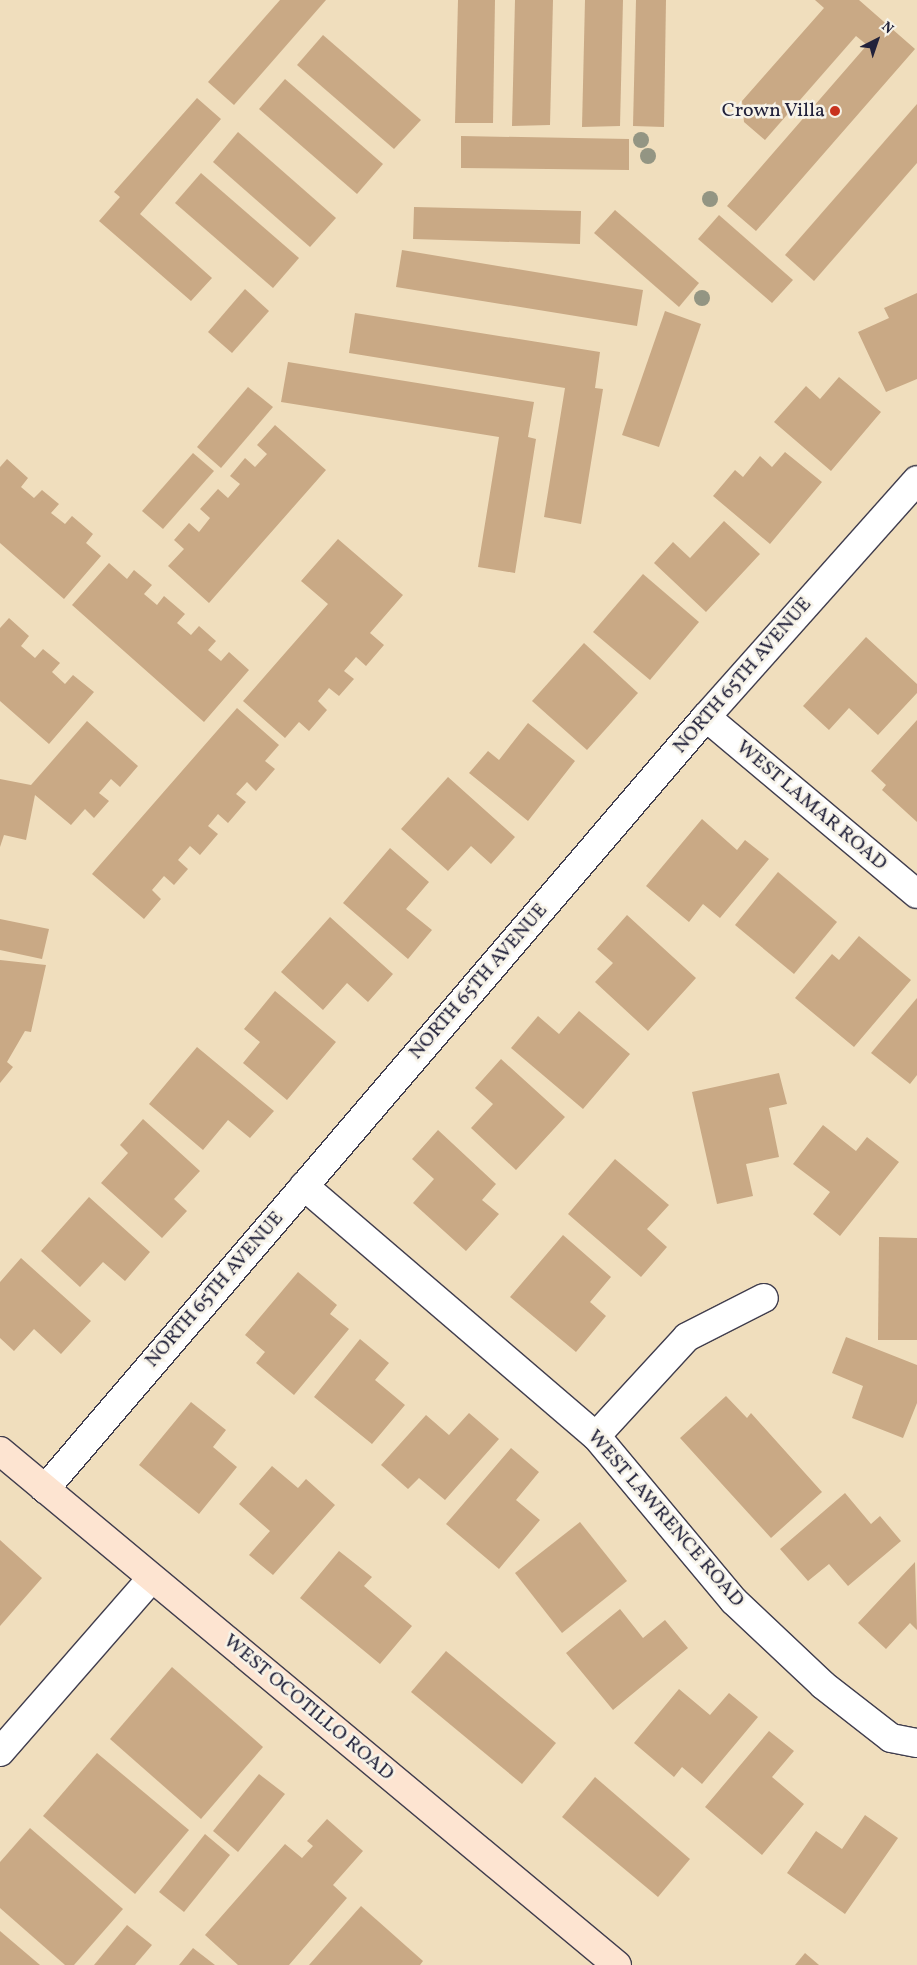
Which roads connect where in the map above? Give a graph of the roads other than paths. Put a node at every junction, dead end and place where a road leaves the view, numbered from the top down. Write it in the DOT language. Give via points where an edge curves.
graph roads {
  1 [pos="917,480"];
  2 [pos="706,718"];
  3 [pos="917,894"];
  4 [pos="304,1186"];
  5 [pos="764,1298"];
  6 [pos="596,1436"];
  7 [pos="0,1451"];
  8 [pos="45,1489"];
  9 [pos="151,1579"];
  10 [pos="917,1743"];
  11 [pos="0,1752"];
  12 [pos="617,1965"];
  1 -- 2 [label="street, NORTH 65TH AVENUE"];
  2 -- 3 [label="street, WEST LAMAR ROAD"];
  2 -- 4 [label="street, NORTH 65TH AVENUE"];
  4 -- 6 [label="street, WEST LAWRENCE ROAD"];
  4 -- 8 [label="street, NORTH 65TH AVENUE"];
  5 -- 6 [label="street" via="688,1337"];
  6 -- 10 [label="street, WEST LAWRENCE ROAD" via="734,1601 867,1723 890,1738"];
  7 -- 8 [label="street, WEST OCOTILLO ROAD"];
  8 -- 9 [label="street, WEST OCOTILLO ROAD"];
  9 -- 11 [label="street"];
  9 -- 12 [label="street, WEST OCOTILLO ROAD"];
}
